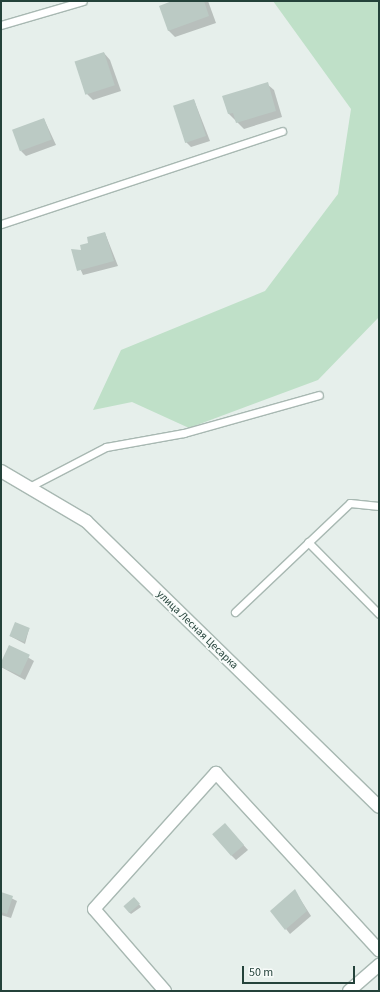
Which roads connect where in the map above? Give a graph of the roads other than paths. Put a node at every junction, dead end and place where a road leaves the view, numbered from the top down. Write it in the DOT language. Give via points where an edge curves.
graph roads {
  1 [pos="83,1"];
  2 [pos="1,25"];
  3 [pos="282,131"];
  4 [pos="1,224"];
  5 [pos="319,395"];
  6 [pos="1,471"];
  7 [pos="28,487"];
  8 [pos="379,506"];
  9 [pos="308,542"];
  10 [pos="235,612"];
  11 [pos="379,614"];
  12 [pos="379,807"];
  13 [pos="379,950"];
  14 [pos="379,965"];
  15 [pos="165,991"];
  16 [pos="349,991"];
  1 -- 2 [label="lane"];
  3 -- 4 [label="lane"];
  5 -- 7 [label="lane" via="184,433 106,446"];
  6 -- 7 [label="street, улица Лесная Цесарка"];
  7 -- 12 [label="street, улица Лесная Цесарка" via="86,521"];
  8 -- 9 [label="lane" via="350,503"];
  9 -- 10 [label="lane"];
  9 -- 11 [label="lane"];
  13 -- 15 [label="street" via="216,773 94,909"];
  14 -- 16 [label="street"];
}
